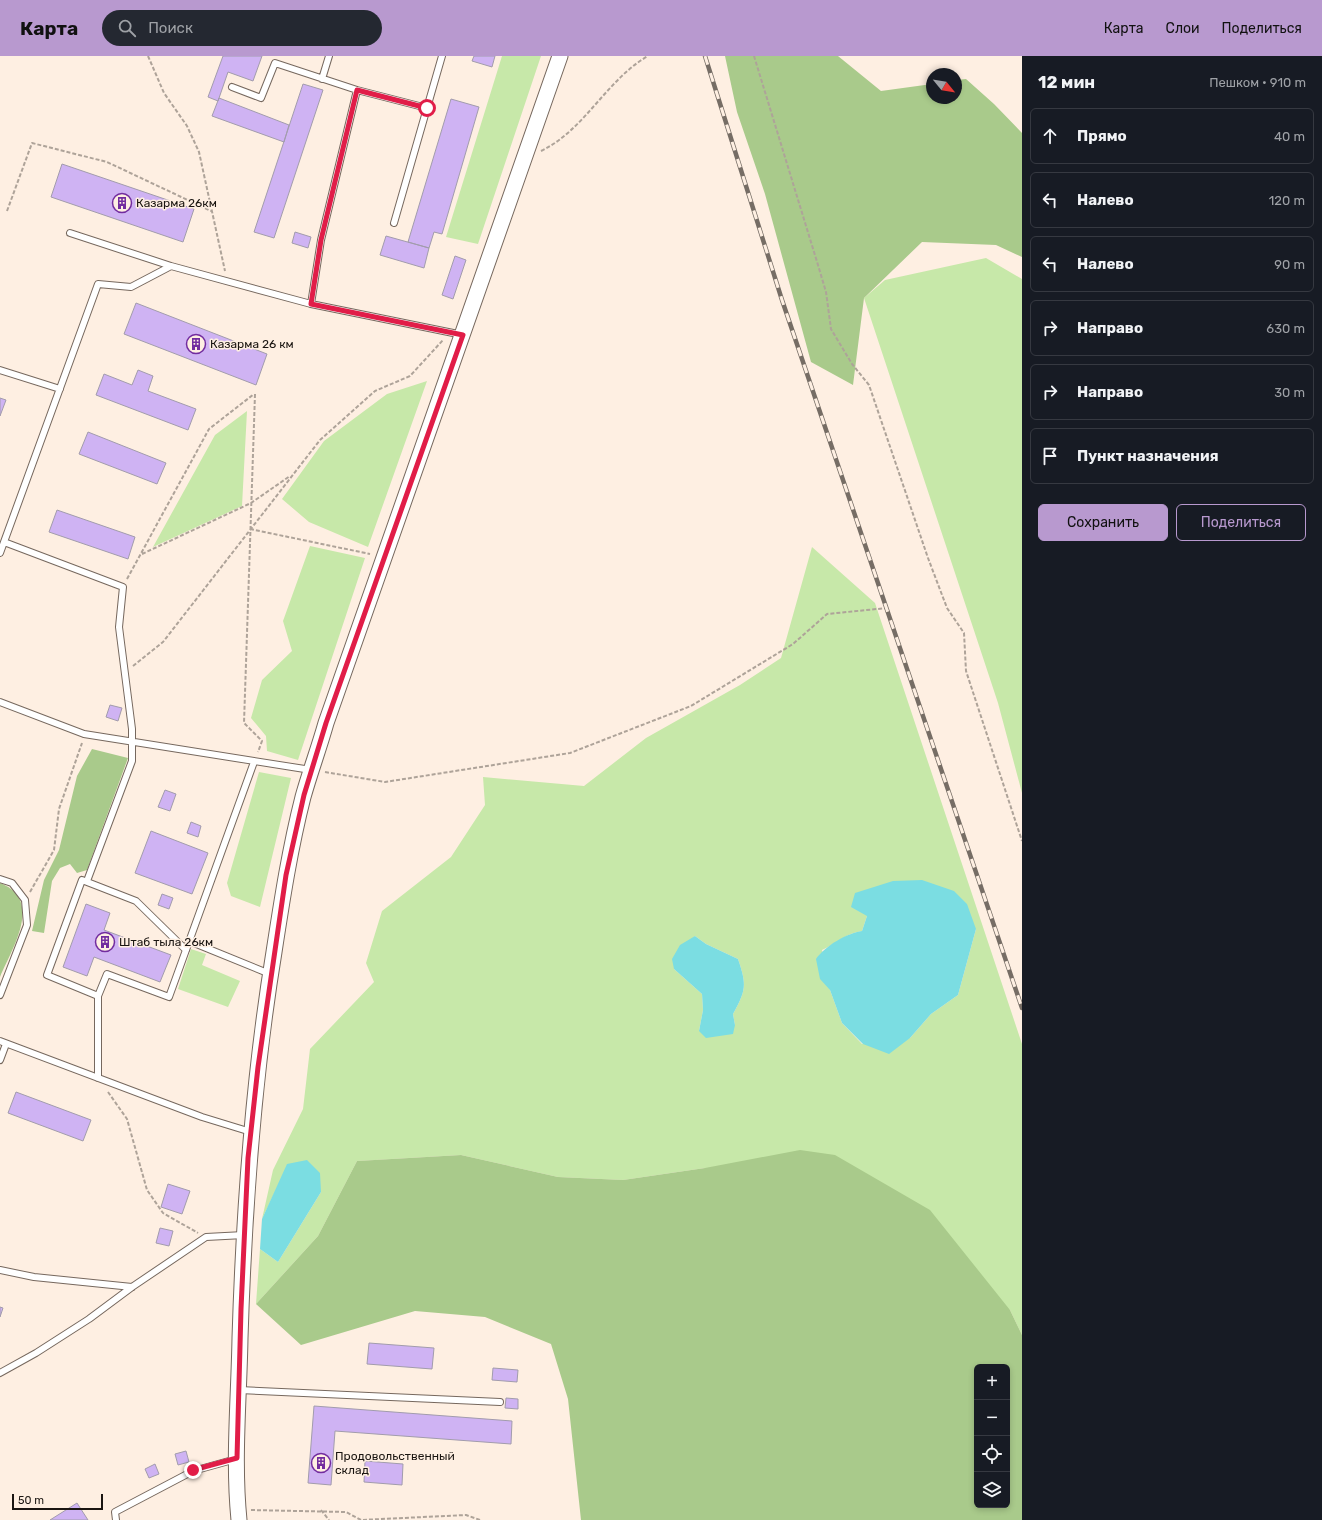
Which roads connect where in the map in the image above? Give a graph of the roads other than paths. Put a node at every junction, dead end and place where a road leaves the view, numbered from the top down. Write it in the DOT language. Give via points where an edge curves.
graph roads {
  1 [pos="329,56"];
  2 [pos="442,56"];
  3 [pos="560,56"];
  4 [pos="322,79"];
  5 [pos="232,87"];
  6 [pos="357,90"];
  7 [pos="427,108"];
  8 [pos="394,223"];
  9 [pos="70,233"];
  10 [pos="171,266"];
  11 [pos="311,304"];
  12 [pos="456,334"];
  13 [pos="0,370"];
  14 [pos="60,389"];
  15 [pos="0,533"];
  16 [pos="7,535"];
  17 [pos="4,542"];
  18 [pos="0,553"];
  19 [pos="0,702"];
  20 [pos="132,741"];
  21 [pos="254,762"];
  22 [pos="311,770"];
  23 [pos="0,879"];
  24 [pos="87,881"];
  25 [pos="190,941"];
  26 [pos="186,950"];
  27 [pos="270,974"];
  28 [pos="0,995"];
  29 [pos="98,996"];
  30 [pos="3,1043"];
  31 [pos="0,1060"];
  32 [pos="98,1078"];
  33 [pos="251,1132"];
  34 [pos="244,1235"];
  35 [pos="0,1270"];
  36 [pos="132,1286"];
  37 [pos="0,1373"];
  38 [pos="239,1390"];
  39 [pos="500,1402"];
  40 [pos="237,1458"];
  41 [pos="238,1515"];
  42 [pos="116,1520"];
  1 -- 4 [label="lane"];
  2 -- 7 [label="lane"];
  3 -- 12 [label="street" via="524,159"];
  4 -- 5 [label="lane" via="275,63 261,98"];
  4 -- 6 [label="lane"];
  6 -- 7 [label="lane"];
  6 -- 11 [label="lane" via="321,240"];
  7 -- 8 [label="lane"];
  9 -- 10 [label="lane"];
  10 -- 11 [label="lane"];
  10 -- 14 [label="lane" via="131,287 98,284"];
  11 -- 12 [label="lane"];
  12 -- 22 [label="street" via="384,557"];
  13 -- 14 [label="lane"];
  14 -- 16 [label="lane"];
  15 -- 16 [label="lane"];
  16 -- 17 [label="lane"];
  17 -- 18 [label="lane"];
  17 -- 20 [label="lane" via="123,587 119,627"];
  19 -- 20 [label="lane" via="84,734"];
  20 -- 21 [label="lane"];
  20 -- 24 [label="lane" via="132,761"];
  21 -- 22 [label="lane"];
  21 -- 25 [label="lane"];
  22 -- 27 [label="street" via="286,875"];
  23 -- 28 [label="lane" via="12,883 25,900 27,925"];
  24 -- 26 [label="lane" via="136,901"];
  24 -- 29 [label="lane" via="82,880 47,975"];
  25 -- 26 [label="lane"];
  25 -- 27 [label="lane"];
  26 -- 29 [label="lane" via="169,997 107,974"];
  27 -- 33 [label="street"];
  29 -- 32 [label="lane"];
  30 -- 31 [label="lane"];
  30 -- 32 [label="lane"];
  32 -- 33 [label="lane" via="202,1117"];
  33 -- 34 [label="street"];
  34 -- 36 [label="lane" via="206,1237"];
  34 -- 38 [label="street"];
  35 -- 36 [label="lane" via="34,1277"];
  36 -- 37 [label="lane" via="89,1319"];
  38 -- 39 [label="lane"];
  38 -- 40 [label="street"];
  40 -- 41 [label="street"];
  40 -- 42 [label="lane" via="193,1470 114,1512"];
}
